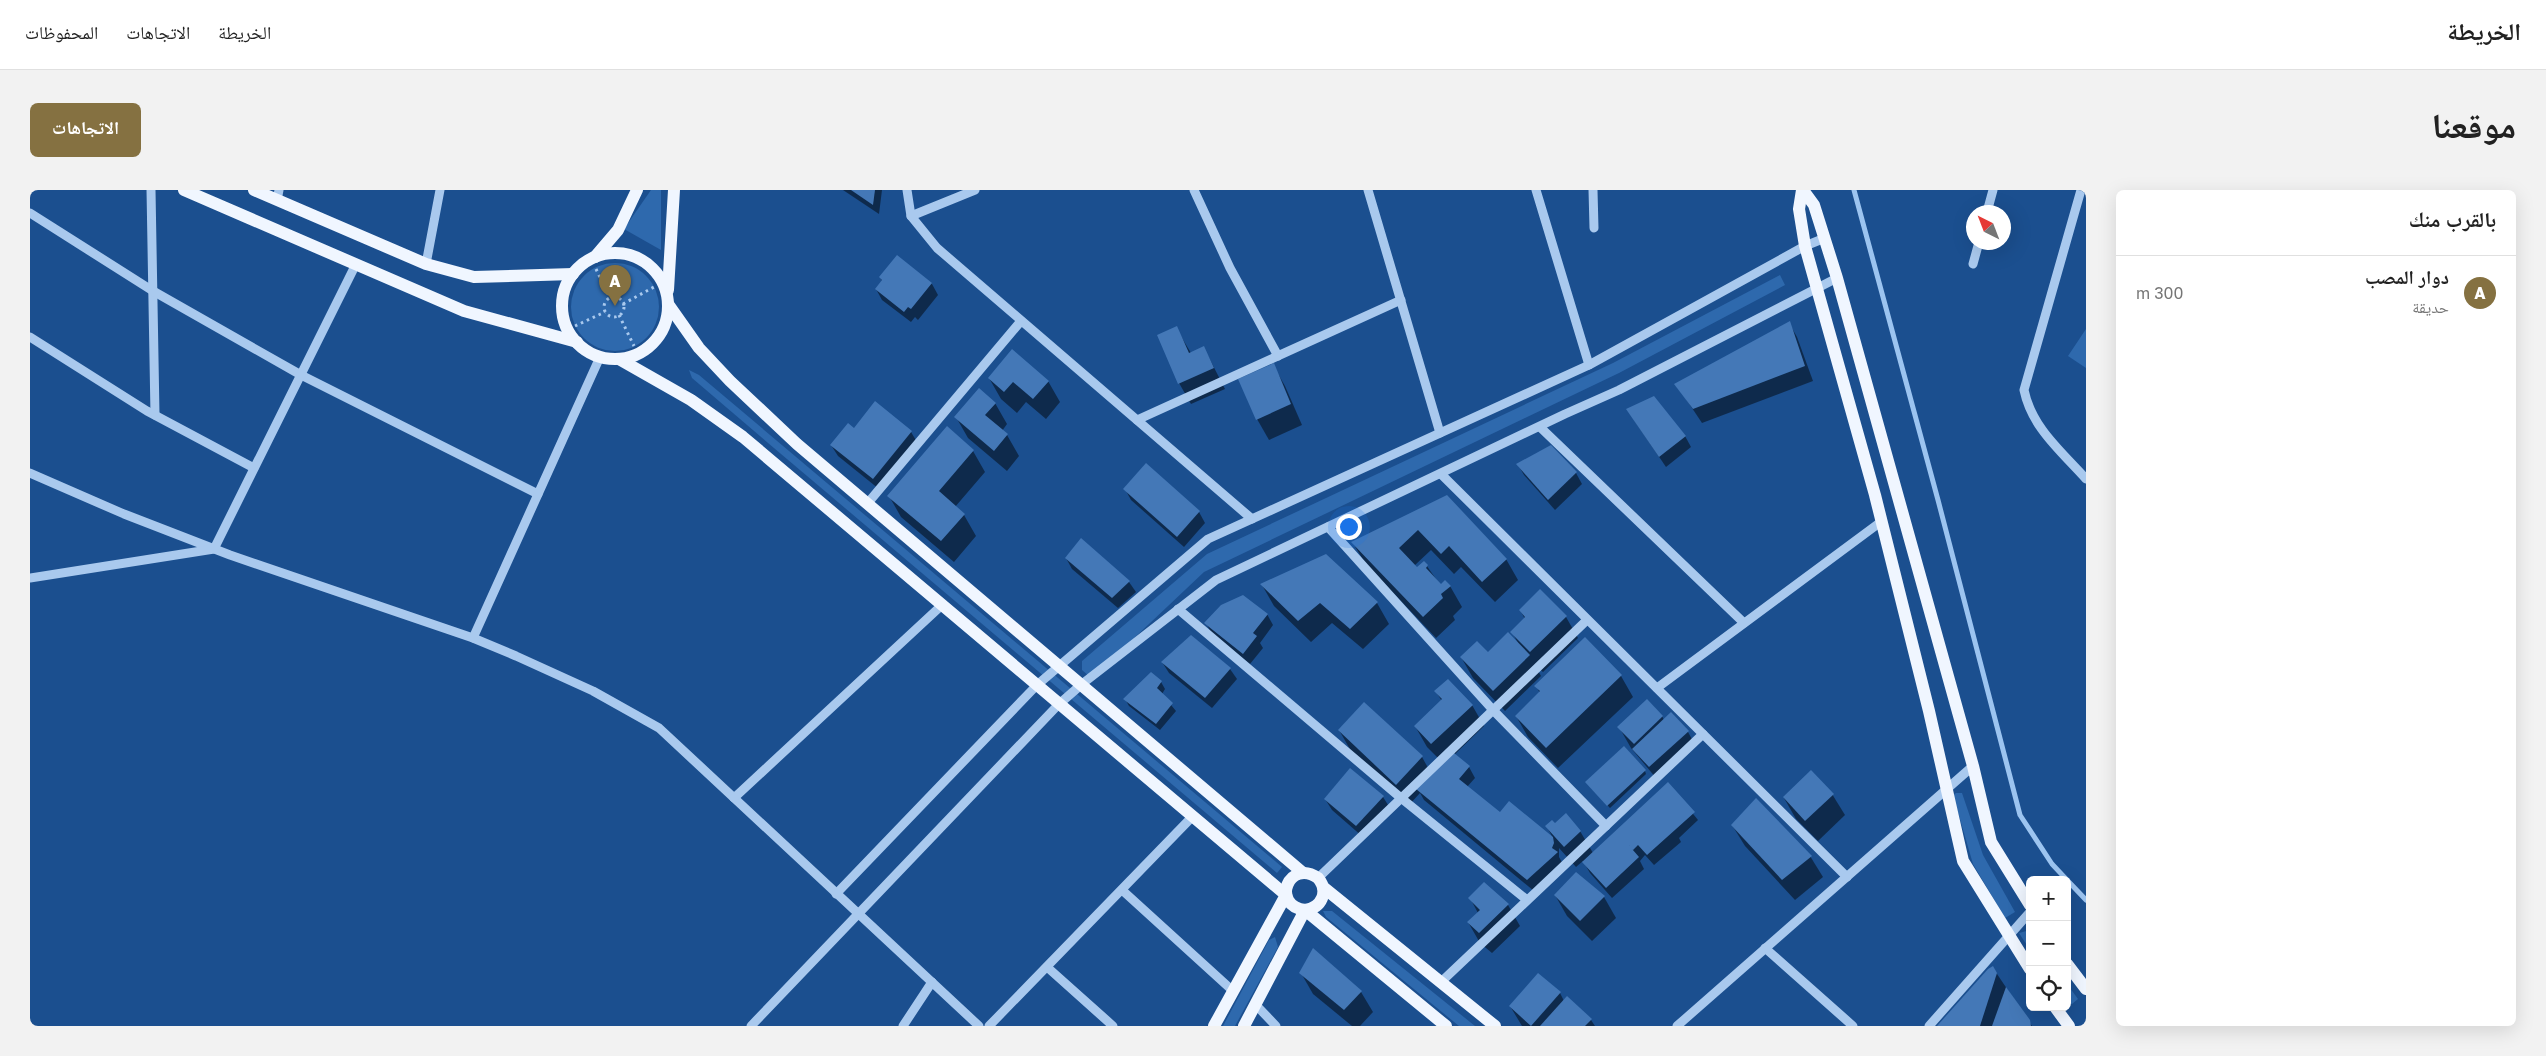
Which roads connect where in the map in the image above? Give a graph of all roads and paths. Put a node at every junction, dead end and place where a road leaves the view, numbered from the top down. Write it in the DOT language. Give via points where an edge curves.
graph roads {
  1 [pos="151,190"];
  2 [pos="184,190"];
  3 [pos="254,190"];
  4 [pos="440,190"];
  5 [pos="637,190"];
  6 [pos="674,190"];
  7 [pos="907,190"];
  8 [pos="974,190"];
  9 [pos="1194,190"];
  10 [pos="1368,190"];
  11 [pos="1536,190"];
  12 [pos="1592,190"];
  13 [pos="1802,190"];
  14 [pos="1993,190"];
  15 [pos="2080,190"];
  16 [pos="278,195"];
  17 [pos="1989,205"];
  18 [pos="30,213"];
  19 [pos="911,216"];
  20 [pos="1594,228"];
  21 [pos="1825,238"];
  22 [pos="1805,246"];
  23 [pos="1977,250"];
  24 [pos="595,262"];
  25 [pos="356,264"];
  26 [pos="426,264"];
  27 [pos="1973,264"];
  28 [pos="573,274"];
  29 [pos="1837,278"];
  30 [pos="654,287"];
  31 [pos="1816,287"];
  32 [pos="153,290"];
  33 [pos="610,298"];
  34 [pos="668,300"];
  35 [pos="1401,300"];
  36 [pos="623,304"];
  37 [pos="605,312"];
  38 [pos="620,315"];
  39 [pos="1021,321"];
  40 [pos="575,326"];
  41 [pos="30,337"];
  42 [pos="577,342"];
  43 [pos="634,346"];
  44 [pos="1278,356"];
  45 [pos="600,357"];
  46 [pos="619,359"];
  47 [pos="1589,365"];
  48 [pos="301,375"];
  49 [pos="155,416"];
  50 [pos="1137,420"];
  51 [pos="1540,427"];
  52 [pos="1440,433"];
  53 [pos="254,468"];
  54 [pos="30,473"];
  55 [pos="1441,474"];
  56 [pos="2086,479"];
  57 [pos="538,494"];
  58 [pos="868,504"];
  59 [pos="1252,519"];
  60 [pos="1882,521"];
  61 [pos="1328,527"];
  62 [pos="214,549"];
  63 [pos="30,578"];
  64 [pos="942,605"];
  65 [pos="1178,609"];
  66 [pos="1587,620"];
  67 [pos="1744,623"];
  68 [pos="473,638"];
  69 [pos="1059,666"];
  70 [pos="1082,684"];
  71 [pos="1037,685"];
  72 [pos="1657,688"];
  73 [pos="1058,705"];
  74 [pos="1493,710"];
  75 [pos="1703,734"];
  76 [pos="1973,766"];
  77 [pos="1947,789"];
  78 [pos="734,798"];
  79 [pos="1401,798"];
  80 [pos="1192,817"];
  81 [pos="1606,826"];
  82 [pos="1302,872"];
  83 [pos="1847,877"];
  84 [pos="1321,882"];
  85 [pos="1122,890"];
  86 [pos="836,894"];
  87 [pos="1286,895"];
  88 [pos="2026,899"];
  89 [pos="1527,900"];
  90 [pos="1305,910"];
  91 [pos="858,913"];
  92 [pos="2026,917"];
  93 [pos="2008,937"];
  94 [pos="1765,948"];
  95 [pos="1047,966"];
  96 [pos="2028,966"];
  97 [pos="2069,966"];
  98 [pos="932,982"];
  99 [pos="1441,982"];
  100 [pos="2086,989"];
  101 [pos="1233,991"];
  102 [pos="1255,1004"];
  103 [pos="2057,1011"];
  104 [pos="2066,1025"];
  105 [pos="751,1026"];
  106 [pos="903,1026"];
  107 [pos="979,1026"];
  108 [pos="989,1026"];
  109 [pos="1113,1026"];
  110 [pos="1214,1026"];
  111 [pos="1244,1026"];
  112 [pos="1276,1026"];
  113 [pos="1446,1026"];
  114 [pos="1495,1026"];
  115 [pos="1677,1026"];
  116 [pos="1853,1026"];
  117 [pos="1929,1026"];
  1 -- 32 [label="street"];
  2 -- 25 [label="main road"];
  3 -- 16 [label="main road"];
  4 -- 26 [label="street"];
  5 -- 24 [label="main road" via="618,230"];
  6 -- 34 [label="main road"];
  7 -- 19 [label="street"];
  8 -- 19 [label="street"];
  9 -- 44 [label="street" via="1230,268"];
  10 -- 35 [label="street"];
  11 -- 47 [label="street"];
  12 -- 20 [label="street"];
  13 -- 21 [label="main road" via="1814,205"];
  13 -- 22 [label="main road" via="1798,209"];
  14 -- 17 [label="street"];
  15 -- 56 [label="street" via="2024,390 2035,423"];
  16 -- 26 [label="main road"];
  18 -- 32 [label="street"];
  19 -- 39 [label="street" via="937,248"];
  21 -- 22 [label="street"];
  21 -- 29 [label="main road"];
  22 -- 31 [label="main road"];
  22 -- 47 [label="street"];
  23 -- 27 [label="street"];
  24 -- 28 [label="main road"];
  24 -- 33 [label="path"];
  24 -- 34 [label="main road" via="622,253 640,259 661,278"];
  25 -- 42 [label="main road" via="464,311"];
  25 -- 48 [label="street"];
  26 -- 28 [label="main road" via="474,277"];
  28 -- 42 [label="main road" via="564,290 562,309 566,327"];
  29 -- 31 [label="street"];
  29 -- 76 [label="main road"];
  30 -- 36 [label="path"];
  31 -- 51 [label="street" via="1619,390"];
  31 -- 60 [label="main road"];
  32 -- 48 [label="street"];
  32 -- 49 [label="street"];
  33 -- 36 [label="path" via="616,297"];
  33 -- 37 [label="path" via="605,302"];
  34 -- 46 [label="main road" via="665,324 655,342 638,354"];
  34 -- 58 [label="main road" via="700,348 730,381"];
  35 -- 44 [label="street"];
  35 -- 52 [label="street"];
  36 -- 38 [label="path"];
  37 -- 38 [label="path" via="613,317"];
  37 -- 40 [label="path"];
  38 -- 43 [label="path"];
  39 -- 50 [label="street"];
  39 -- 58 [label="street"];
  41 -- 49 [label="street"];
  42 -- 45 [label="main road"];
  44 -- 50 [label="street"];
  45 -- 46 [label="main road"];
  45 -- 57 [label="street"];
  46 -- 64 [label="main road" via="691,400 743,437"];
  47 -- 52 [label="street"];
  48 -- 53 [label="street"];
  48 -- 57 [label="street"];
  49 -- 53 [label="street"];
  50 -- 59 [label="street"];
  51 -- 55 [label="street"];
  51 -- 67 [label="street"];
  52 -- 59 [label="street"];
  53 -- 62 [label="street"];
  54 -- 62 [label="street"];
  55 -- 61 [label="street"];
  55 -- 66 [label="street"];
  57 -- 68 [label="street"];
  58 -- 69 [label="main road"];
  59 -- 69 [label="street" via="1208,539 1193,550"];
  60 -- 67 [label="street"];
  60 -- 77 [label="main road"];
  61 -- 65 [label="street" via="1216,580"];
  61 -- 74 [label="street"];
  62 -- 63 [label="street"];
  62 -- 68 [label="street"];
  64 -- 71 [label="main road"];
  64 -- 78 [label="street"];
  65 -- 70 [label="street"];
  65 -- 79 [label="street"];
  66 -- 72 [label="street"];
  66 -- 74 [label="street"];
  67 -- 72 [label="street"];
  68 -- 78 [label="street" via="593,691 659,728"];
  69 -- 70 [label="main road"];
  69 -- 71 [label="street"];
  70 -- 73 [label="street"];
  70 -- 82 [label="main road"];
  71 -- 73 [label="main road"];
  71 -- 86 [label="street"];
  72 -- 75 [label="street"];
  73 -- 80 [label="main road"];
  73 -- 91 [label="street"];
  74 -- 79 [label="street"];
  74 -- 81 [label="street"];
  75 -- 81 [label="street"];
  75 -- 83 [label="street"];
  76 -- 77 [label="street"];
  76 -- 88 [label="main road" via="1991,842"];
  77 -- 83 [label="street"];
  77 -- 93 [label="main road" via="1963,861"];
  78 -- 86 [label="street"];
  79 -- 84 [label="street"];
  79 -- 89 [label="street"];
  80 -- 85 [label="street"];
  80 -- 87 [label="main road"];
  81 -- 89 [label="street"];
  82 -- 84 [label="main road"];
  82 -- 87 [label="main road" via="1288,883"];
  83 -- 94 [label="street"];
  84 -- 90 [label="main road" via="1320,903"];
  84 -- 99 [label="main road"];
  85 -- 95 [label="street"];
  85 -- 101 [label="street"];
  86 -- 91 [label="street"];
  87 -- 90 [label="main road" via="1293,906"];
  87 -- 101 [label="main road"];
  89 -- 99 [label="street"];
  90 -- 102 [label="main road"];
  90 -- 113 [label="main road"];
  91 -- 98 [label="street"];
  91 -- 105 [label="street"];
  92 -- 93 [label="street"];
  93 -- 96 [label="main road"];
  93 -- 117 [label="street"];
  94 -- 115 [label="street"];
  94 -- 116 [label="street"];
  95 -- 108 [label="street"];
  95 -- 109 [label="street"];
  97 -- 100 [label="main road"];
  98 -- 106 [label="street"];
  98 -- 107 [label="street"];
  99 -- 114 [label="main road"];
  101 -- 110 [label="main road"];
  102 -- 111 [label="main road"];
  102 -- 112 [label="street"];
  103 -- 104 [label="main road"];
}
